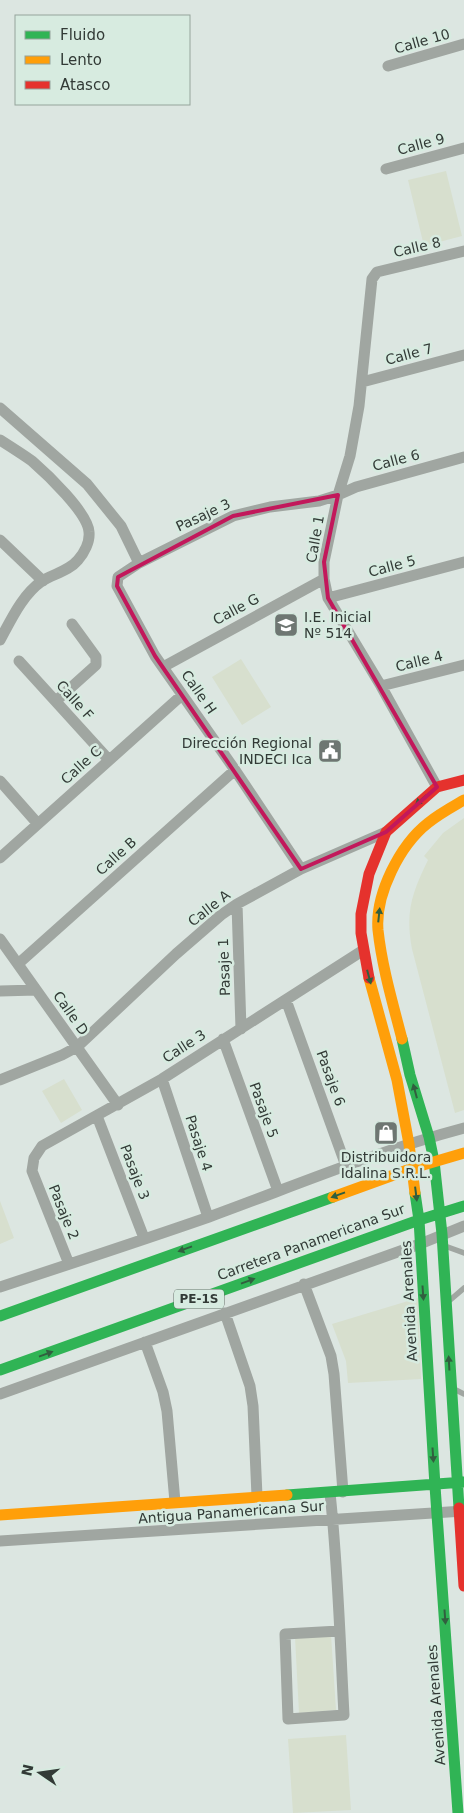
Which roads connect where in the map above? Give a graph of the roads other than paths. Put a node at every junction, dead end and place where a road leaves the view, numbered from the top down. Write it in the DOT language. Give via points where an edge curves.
graph roads {
  1 [pos="464,44"];
  2 [pos="388,66"];
  3 [pos="464,148"];
  4 [pos="386,169"];
  5 [pos="464,251"];
  6 [pos="377,272"];
  7 [pos="464,355"];
  8 [pos="362,382"];
  9 [pos="0,408"];
  10 [pos="0,440"];
  11 [pos="464,457"];
  12 [pos="338,495"];
  13 [pos="0,540"];
  14 [pos="139,562"];
  15 [pos="464,562"];
  16 [pos="118,577"];
  17 [pos="324,578"];
  18 [pos="43,580"];
  19 [pos="328,598"];
  20 [pos="72,624"];
  21 [pos="0,640"];
  22 [pos="19,661"];
  23 [pos="464,664"];
  24 [pos="163,667"];
  25 [pos="381,686"];
  26 [pos="182,695"];
  27 [pos="56,701"];
  28 [pos="109,760"];
  29 [pos="235,770"];
  30 [pos="464,780"];
  31 [pos="0,781"];
  32 [pos="437,787"];
  33 [pos="464,800"];
  34 [pos="38,824"];
  35 [pos="386,832"];
  36 [pos="0,858"];
  37 [pos="301,869"];
  38 [pos="237,904"];
  39 [pos="0,939"];
  40 [pos="362,951"];
  41 [pos="18,964"];
  42 [pos="36,990"];
  43 [pos="0,991"];
  44 [pos="286,1000"];
  45 [pos="240,1029"];
  46 [pos="223,1039"];
  47 [pos="77,1047"];
  48 [pos="162,1079"];
  49 [pos="0,1080"];
  50 [pos="118,1105"];
  51 [pos="97,1116"];
  52 [pos="464,1128"];
  53 [pos="429,1137"];
  54 [pos="410,1144"];
  55 [pos="464,1153"];
  56 [pos="434,1161"];
  57 [pos="346,1166"];
  58 [pos="413,1168"];
  59 [pos="32,1171"];
  60 [pos="278,1191"];
  61 [pos="464,1206"];
  62 [pos="440,1212"];
  63 [pos="208,1217"];
  64 [pos="419,1220"];
  65 [pos="463,1228"];
  66 [pos="144,1238"];
  67 [pos="442,1239"];
  68 [pos="420,1244"];
  69 [pos="464,1253"];
  70 [pos="69,1264"];
  71 [pos="304,1284"];
  72 [pos="0,1287"];
  73 [pos="464,1288"];
  74 [pos="446,1304"];
  75 [pos="225,1313"];
  76 [pos="0,1316"];
  77 [pos="145,1342"];
  78 [pos="0,1370"];
  79 [pos="451,1388"];
  80 [pos="0,1394"];
  81 [pos="464,1394"];
  82 [pos="460,1458"];
  83 [pos="460,1483"];
  84 [pos="435,1486"];
  85 [pos="343,1492"];
  86 [pos="330,1493"];
  87 [pos="257,1496"];
  88 [pos="175,1502"];
  89 [pos="462,1511"];
  90 [pos="438,1513"];
  91 [pos="0,1515"];
  92 [pos="333,1520"];
  93 [pos="0,1541"];
  94 [pos="464,1586"];
  95 [pos="339,1630"];
  96 [pos="458,1813"];
  1 -- 2 [label="street, Calle 10"];
  3 -- 4 [label="street, Calle 9"];
  5 -- 6 [label="street, Calle 8"];
  6 -- 8 [label="street, Calle 1" via="371,286"];
  7 -- 8 [label="street, Calle 7"];
  8 -- 12 [label="street, Calle 1" via="350,456"];
  9 -- 14 [label="street" via="87,484 121,526"];
  10 -- 18 [label="street" via="32,462 86,518 87,546 77,561"];
  11 -- 12 [label="street, Calle 6"];
  12 -- 14 [label="street, Pasaje 3" via="319,502 270,507 233,516"];
  12 -- 17 [label="street, Calle 1" via="324,562"];
  13 -- 18 [label="street"];
  14 -- 16 [label="street, Pasaje 3"];
  15 -- 19 [label="street, Calle 5"];
  16 -- 24 [label="street, Calle H" via="117,586"];
  17 -- 19 [label="street, Calle 1"];
  17 -- 24 [label="street, Calle G"];
  18 -- 21 [label="street" via="16,611"];
  19 -- 25 [label="street, Calle 1"];
  20 -- 27 [label="street" via="96,657 96,665"];
  22 -- 27 [label="street, Calle F"];
  23 -- 25 [label="street, Calle 4"];
  24 -- 26 [label="street, Calle H"];
  25 -- 32 [label="street, Calle 1"];
  26 -- 28 [label="street, Calle C"];
  26 -- 29 [label="street, Calle H"];
  27 -- 28 [label="street, Calle F"];
  28 -- 34 [label="street, Calle C"];
  29 -- 37 [label="street, Calle H"];
  29 -- 41 [label="street, Calle B"];
  30 -- 32 [label="main road, Avenida Arenales"];
  31 -- 34 [label="street"];
  32 -- 35 [label="main road, Avenida Arenales, one-way"];
  53 -- 33 [label="main road, one-way" via="382,960 379,914 387,879 404,848 428,823"];
  34 -- 36 [label="street, Calle C"];
  35 -- 37 [label="street, Calle A"];
  35 -- 40 [label="main road, Avenida Arenales" via="374,860 363,902"];
  37 -- 38 [label="street, Calle A"];
  38 -- 45 [label="street, Pasaje 1"];
  38 -- 47 [label="street, Calle A" via="176,954"];
  39 -- 41 [label="street, Calle D"];
  40 -- 44 [label="street, Calle 3"];
  40 -- 54 [label="main road, Avenida Arenales, one-way" via="397,1080"];
  41 -- 42 [label="street, Calle D"];
  42 -- 43 [label="street"];
  42 -- 47 [label="street, Calle D"];
  44 -- 45 [label="street, Calle 3"];
  44 -- 57 [label="street, Pasaje 6"];
  45 -- 46 [label="street, Calle 3"];
  46 -- 48 [label="street, Calle 3"];
  46 -- 60 [label="street, Pasaje 5"];
  47 -- 49 [label="street, Calle A"];
  47 -- 50 [label="street, Calle D"];
  48 -- 50 [label="street, Calle 3"];
  48 -- 63 [label="street, Pasaje 4"];
  50 -- 51 [label="street, Calle 3"];
  51 -- 59 [label="street, Calle 3" via="42,1146 34,1158"];
  51 -- 66 [label="street, Pasaje 3"];
  52 -- 53 [label="street"];
  53 -- 54 [label="street"];
  53 -- 56 [label="main road"];
  54 -- 57 [label="street"];
  54 -- 58 [label="main road, Avenida Arenales"];
  55 -- 56 [label="main road"];
  56 -- 58 [label="main road"];
  56 -- 62 [label="main road"];
  57 -- 60 [label="street"];
  58 -- 64 [label="main road, Avenida Arenales, one-way"];
  58 -- 76 [label="main road, one-way"];
  59 -- 70 [label="street, Pasaje 2"];
  60 -- 63 [label="street"];
  61 -- 62 [label="main road, Carretera Panamericana Sur / PE-1S"];
  62 -- 64 [label="main road, Carretera Panamericana Sur / PE-1S"];
  62 -- 67 [label="main road"];
  63 -- 66 [label="street"];
  64 -- 68 [label="main road, Avenida Arenales"];
  78 -- 64 [label="main road, Carretera Panamericana Sur / PE-1S, one-way"];
  65 -- 67 [label="street"];
  66 -- 70 [label="street"];
  67 -- 68 [label="street"];
  67 -- 69 [label="lane"];
  67 -- 74 [label="main road"];
  68 -- 71 [label="street"];
  68 -- 84 [label="main road, Avenida Arenales, one-way"];
  70 -- 72 [label="street"];
  71 -- 75 [label="street"];
  71 -- 85 [label="street" via="334,1374"];
  73 -- 74 [label="lane"];
  79 -- 74 [label="main road, one-way"];
  75 -- 77 [label="street"];
  75 -- 87 [label="street" via="250,1386"];
  77 -- 80 [label="street"];
  77 -- 88 [label="street" via="167,1411"];
  79 -- 81 [label="lane"];
  79 -- 82 [label="main road"];
  82 -- 83 [label="main road"];
  83 -- 84 [label="main road"];
  83 -- 89 [label="main road"];
  84 -- 85 [label="main road"];
  84 -- 90 [label="main road, Avenida Arenales"];
  85 -- 86 [label="main road"];
  86 -- 87 [label="main road"];
  86 -- 92 [label="street"];
  87 -- 88 [label="main road"];
  88 -- 91 [label="main road"];
  89 -- 90 [label="street, Antigua Panamericana Sur"];
  89 -- 94 [label="main road"];
  90 -- 92 [label="street, Antigua Panamericana Sur"];
  90 -- 96 [label="main road, Avenida Arenales, one-way"];
  92 -- 93 [label="street, Antigua Panamericana Sur"];
  92 -- 95 [label="street"];
  95 -- 95 [label="street" via="285,1634 288,1719 344,1715"];
}
